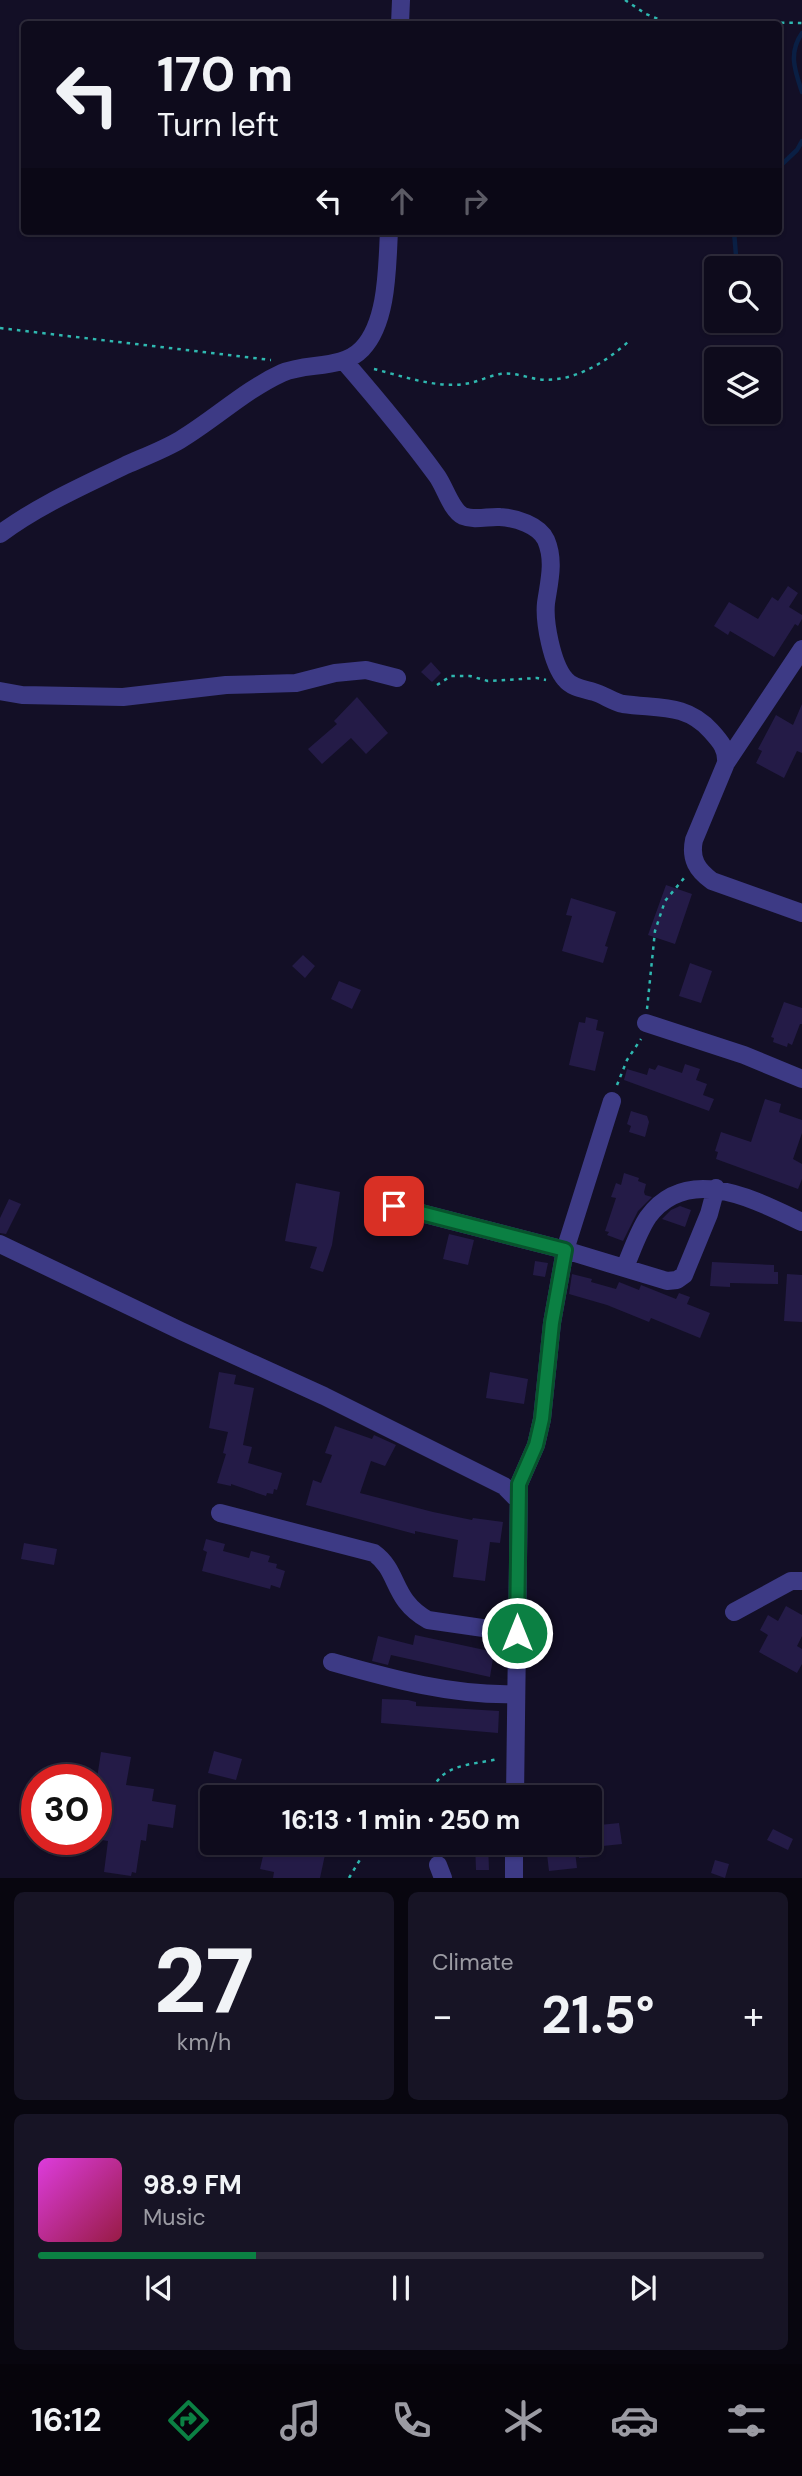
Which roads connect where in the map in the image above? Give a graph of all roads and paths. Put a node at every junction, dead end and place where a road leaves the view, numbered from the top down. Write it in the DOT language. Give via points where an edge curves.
graph roads {
  1 [pos="401,0"];
  2 [pos="625,0"];
  3 [pos="400,21"];
  4 [pos="663,21"];
  5 [pos="782,23"];
  6 [pos="802,23"];
  7 [pos="389,235"];
  8 [pos="0,328"];
  9 [pos="629,341"];
  10 [pos="273,360"];
  11 [pos="344,360"];
  12 [pos="0,534"];
  13 [pos="802,649"];
  14 [pos="397,678"];
  15 [pos="437,685"];
  16 [pos="573,686"];
  17 [pos="0,691"];
  18 [pos="726,763"];
  19 [pos="694,863"];
  20 [pos="802,914"];
  21 [pos="646,1023"];
  22 [pos="802,1079"];
  23 [pos="612,1101"];
  24 [pos="716,1188"];
  25 [pos="394,1206"];
  26 [pos="802,1223"];
  27 [pos="0,1244"];
  28 [pos="565,1250"];
  29 [pos="625,1267"];
  30 [pos="517,1499"];
  31 [pos="220,1513"];
  32 [pos="802,1581"];
  33 [pos="734,1612"];
  34 [pos="517,1633"];
  35 [pos="332,1662"];
  36 [pos="516,1694"];
  37 [pos="515,1755"];
  38 [pos="435,1785"];
  39 [pos="515,1785"];
  40 [pos="363,1855"];
  41 [pos="514,1855"];
  42 [pos="349,1878"];
  43 [pos="514,1878"];
  1 -- 3 [label="street"];
  2 -- 4 [label="path"];
  5 -- 6 [label="path"];
  7 -- 11 [label="street" via="379,314 365,346"];
  8 -- 10 [label="path"];
  9 -- 11 [label="path" via="593,367 550,380 501,374 451,385"];
  11 -- 12 [label="street" via="283,372 178,441 61,496"];
  11 -- 16 [label="street" via="403,429 457,510 475,518 523,522 545,538 551,572 548,636 559,669"];
  13 -- 18 [label="street"];
  14 -- 17 [label="street" via="366,670 296,683 226,685 122,697"];
  15 -- 16 [label="path" via="451,676 470,676 488,681 537,678"];
  16 -- 18 [label="street" via="620,703 686,712 720,741"];
  18 -- 19 [label="street" via="694,840"];
  19 -- 20 [label="street" via="712,881"];
  19 -- 21 [label="path" via="665,901 655,931"];
  21 -- 22 [label="street"];
  21 -- 23 [label="path"];
  23 -- 28 [label="street"];
  24 -- 26 [label="street"];
  24 -- 29 [label="street" via="680,1192 662,1202 647,1219"];
  24 -- 29 [label="street" via="684,1275 667,1281"];
  25 -- 28 [label="street"];
  27 -- 30 [label="street" via="336,1402 504,1486"];
  28 -- 29 [label="street"];
  28 -- 30 [label="street" via="542,1419"];
  30 -- 34 [label="street"];
  31 -- 34 [label="street" via="374,1553 383,1559 405,1603 428,1620"];
  32 -- 33 [label="street" via="791,1581"];
  34 -- 36 [label="street"];
  35 -- 36 [label="street" via="399,1681 487,1695"];
  36 -- 37 [label="street"];
  37 -- 38 [label="path" via="455,1768"];
  37 -- 39 [label="street"];
  40 -- 42 [label="path"];
  41 -- 43 [label="street"];
}
